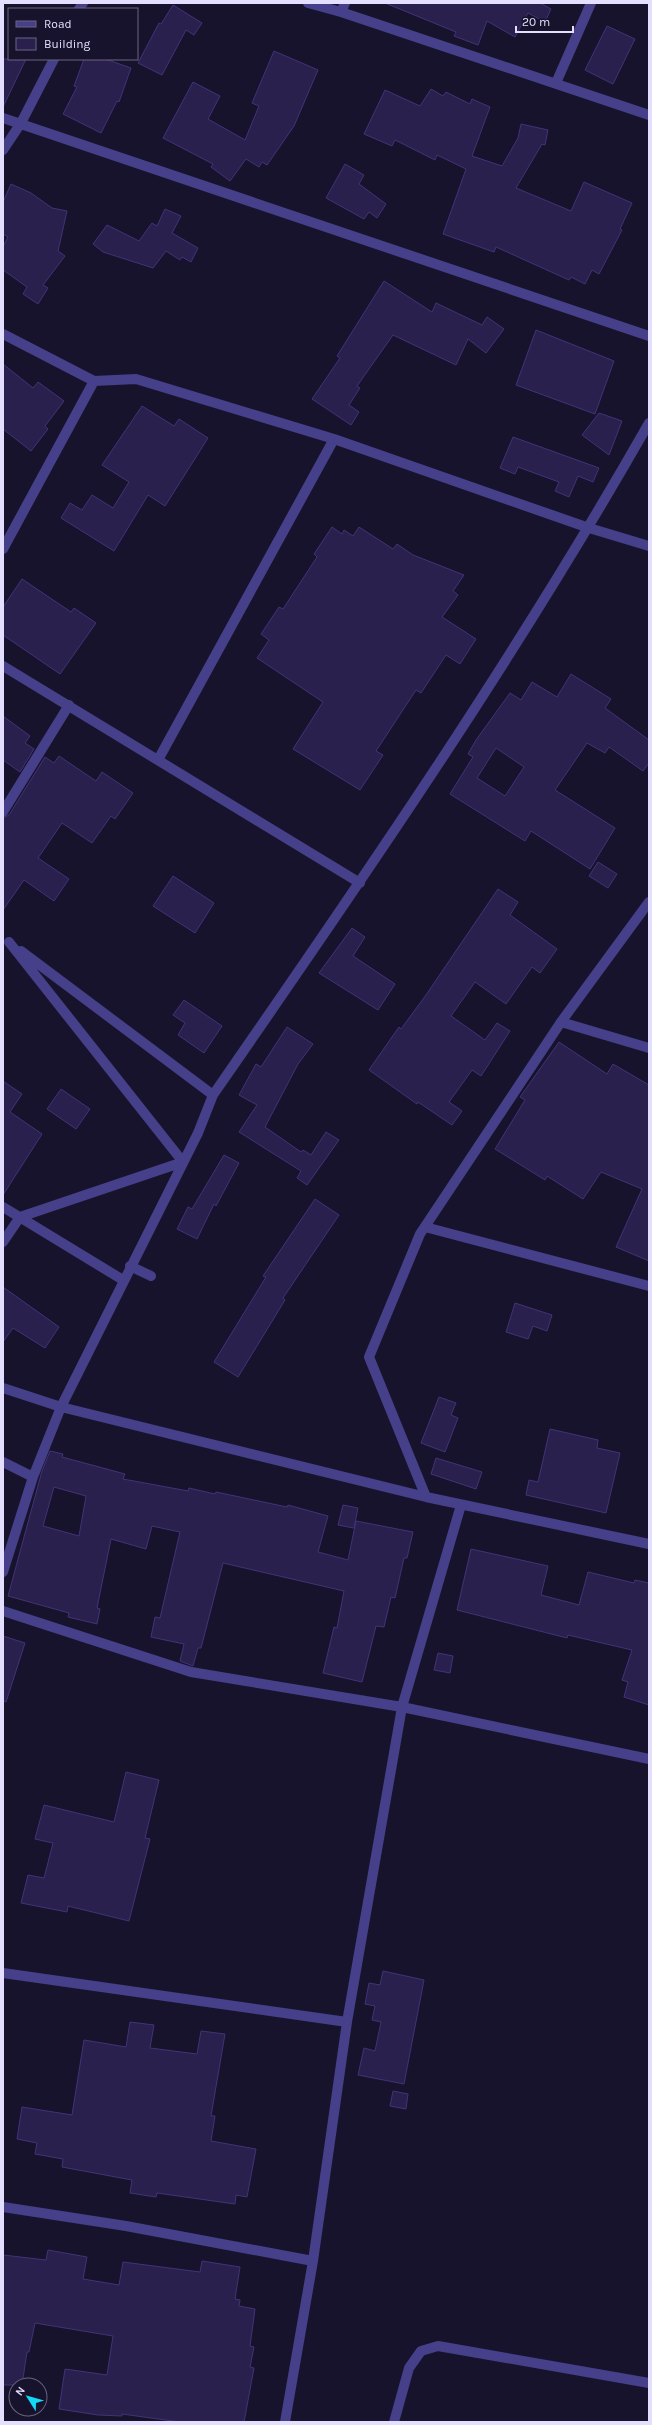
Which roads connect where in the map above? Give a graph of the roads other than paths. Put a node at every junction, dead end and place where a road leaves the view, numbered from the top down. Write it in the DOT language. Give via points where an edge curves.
graph roads {
  1 [pos="308,3"];
  2 [pos="591,3"];
  3 [pos="343,7"];
  4 [pos="53,60"];
  5 [pos="556,83"];
  6 [pos="649,115"];
  7 [pos="3,118"];
  8 [pos="21,123"];
  9 [pos="3,150"];
  10 [pos="3,334"];
  11 [pos="649,336"];
  12 [pos="94,381"];
  13 [pos="649,423"];
  14 [pos="334,439"];
  15 [pos="589,528"];
  16 [pos="649,546"];
  17 [pos="3,549"];
  18 [pos="3,666"];
  19 [pos="68,705"];
  20 [pos="158,760"];
  21 [pos="3,812"];
  22 [pos="360,883"];
  23 [pos="649,902"];
  24 [pos="6,940"];
  25 [pos="561,1022"];
  26 [pos="649,1048"];
  27 [pos="213,1095"];
  28 [pos="183,1162"];
  29 [pos="3,1206"];
  30 [pos="20,1217"];
  31 [pos="425,1227"];
  32 [pos="3,1242"];
  33 [pos="130,1266"];
  34 [pos="151,1276"];
  35 [pos="123,1280"];
  36 [pos="649,1286"];
  37 [pos="3,1388"];
  38 [pos="60,1407"];
  39 [pos="3,1462"];
  40 [pos="33,1477"];
  41 [pos="426,1497"];
  42 [pos="461,1505"];
  43 [pos="649,1544"];
  44 [pos="3,1572"];
  45 [pos="3,1611"];
  46 [pos="402,1707"];
  47 [pos="649,1759"];
  48 [pos="3,1973"];
  49 [pos="347,2022"];
  50 [pos="3,2207"];
  51 [pos="313,2261"];
  52 [pos="649,2383"];
  53 [pos="285,2422"];
  54 [pos="394,2422"];
  1 -- 3 [label="street"];
  2 -- 5 [label="street"];
  3 -- 5 [label="street"];
  4 -- 8 [label="street"];
  5 -- 6 [label="street"];
  7 -- 8 [label="street"];
  8 -- 9 [label="street"];
  8 -- 11 [label="street"];
  10 -- 12 [label="street"];
  12 -- 14 [label="street" via="136,379"];
  12 -- 17 [label="street"];
  13 -- 15 [label="street"];
  14 -- 15 [label="street"];
  14 -- 20 [label="street"];
  15 -- 16 [label="street"];
  15 -- 22 [label="street"];
  18 -- 19 [label="street"];
  19 -- 20 [label="street"];
  19 -- 21 [label="street"];
  20 -- 22 [label="street"];
  22 -- 27 [label="street"];
  23 -- 25 [label="street"];
  24 -- 27 [label="street"];
  24 -- 28 [label="street"];
  25 -- 26 [label="street"];
  25 -- 31 [label="street"];
  27 -- 28 [label="street"];
  28 -- 30 [label="street"];
  28 -- 33 [label="street"];
  29 -- 30 [label="street"];
  30 -- 32 [label="street"];
  30 -- 35 [label="street"];
  31 -- 36 [label="street"];
  31 -- 41 [label="street" via="369,1357"];
  33 -- 34 [label="street"];
  33 -- 35 [label="street"];
  35 -- 38 [label="street"];
  37 -- 38 [label="street"];
  38 -- 40 [label="street"];
  38 -- 41 [label="street"];
  39 -- 40 [label="street"];
  40 -- 44 [label="street"];
  41 -- 42 [label="street"];
  42 -- 43 [label="street"];
  42 -- 46 [label="street"];
  45 -- 46 [label="street" via="191,1672"];
  46 -- 47 [label="street"];
  46 -- 49 [label="street"];
  48 -- 49 [label="street"];
  49 -- 51 [label="street"];
  50 -- 51 [label="street" via="126,2226"];
  51 -- 53 [label="street"];
  52 -- 54 [label="street" via="438,2346 421,2351 409,2368"];
}
